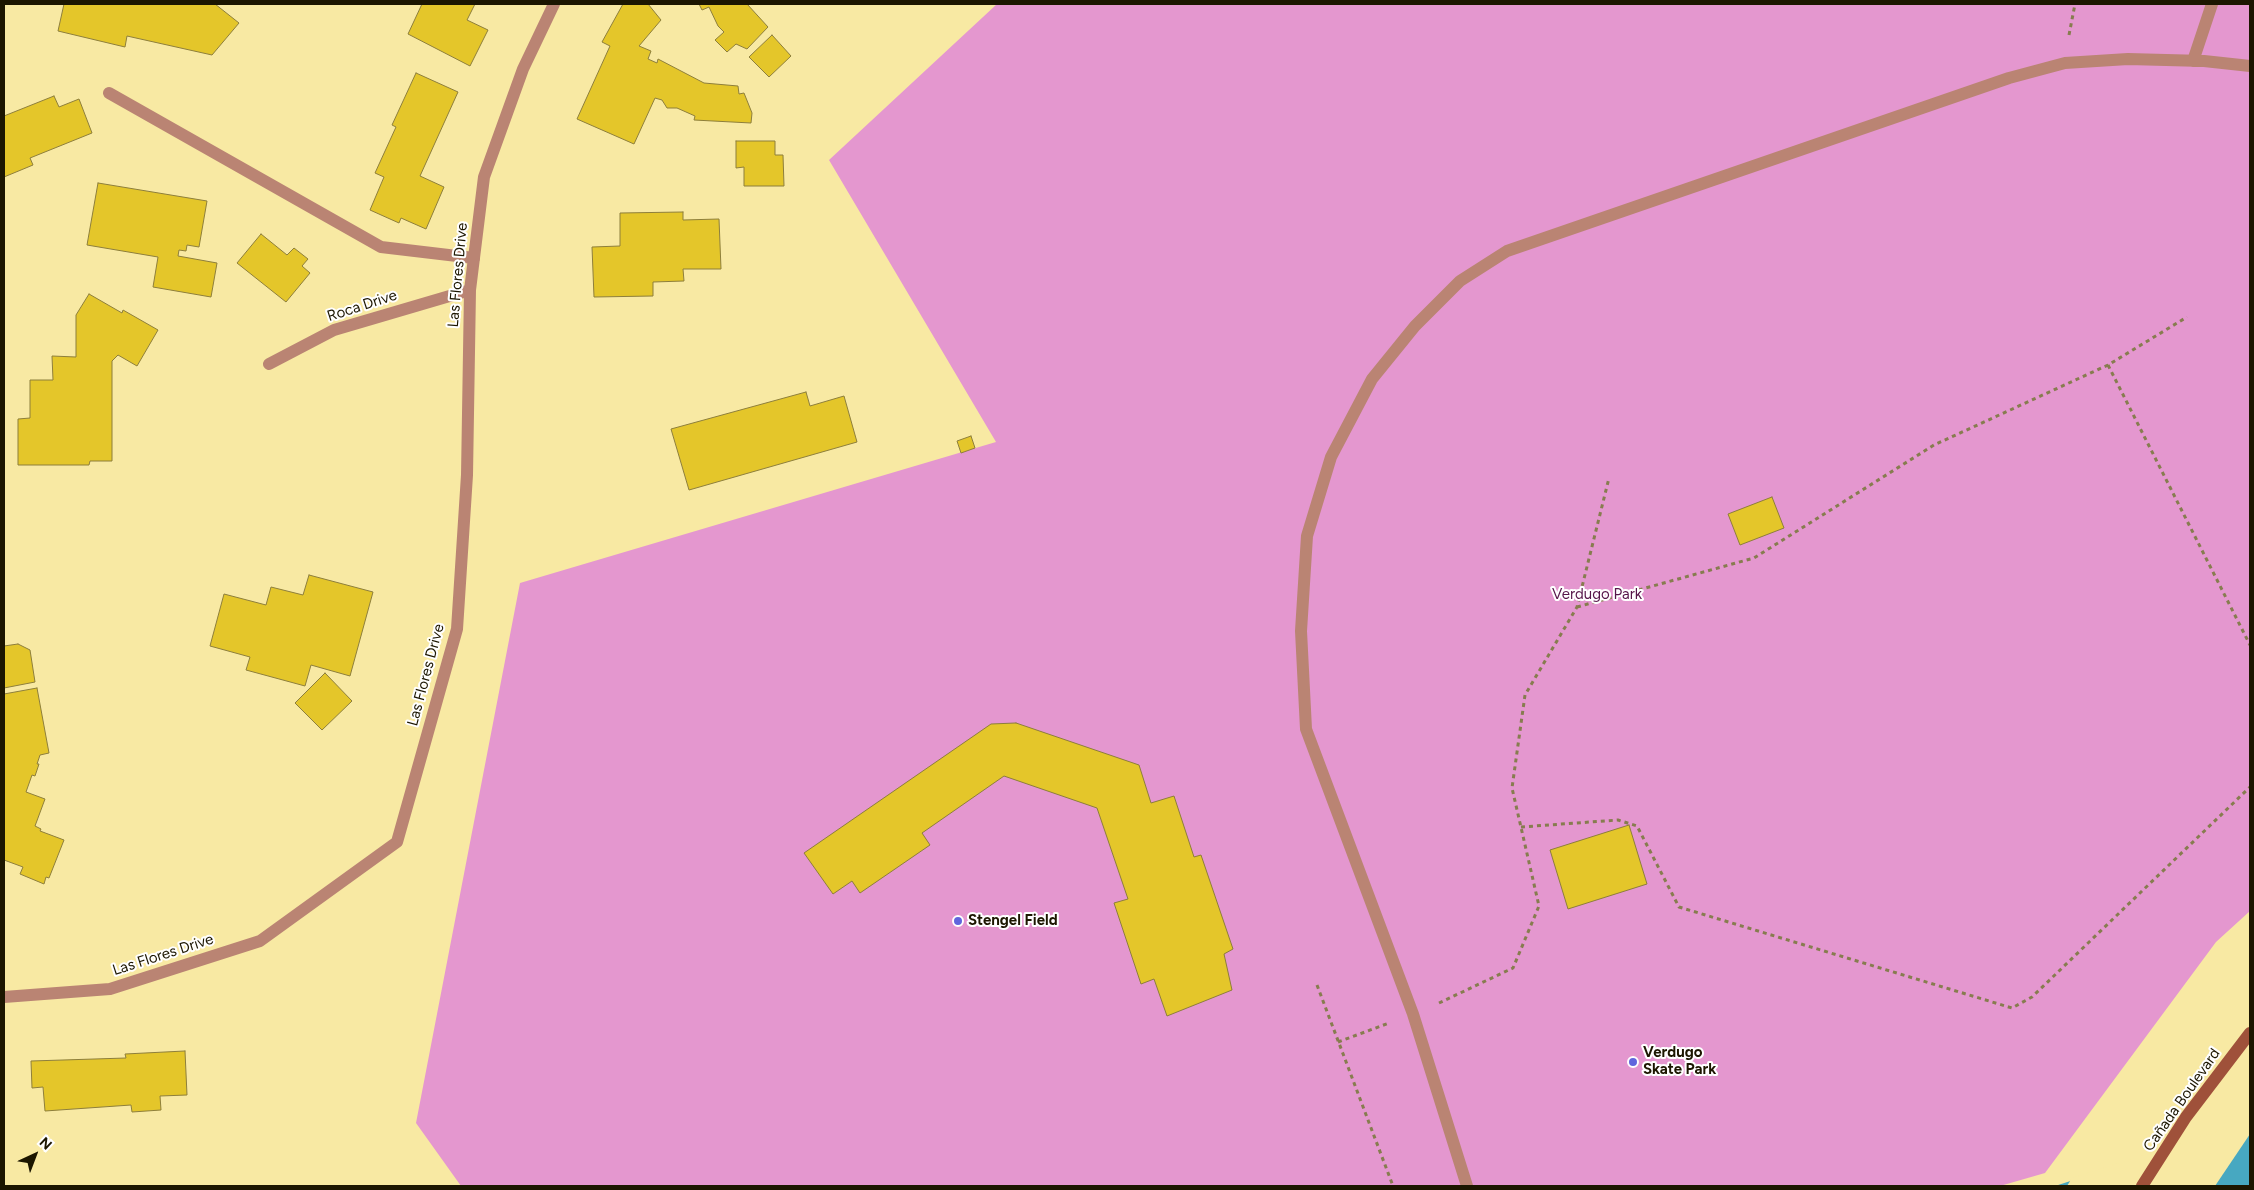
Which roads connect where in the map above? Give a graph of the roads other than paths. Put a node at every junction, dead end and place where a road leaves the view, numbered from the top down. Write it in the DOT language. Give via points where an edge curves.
graph roads {
  1 [pos="554,4"];
  2 [pos="2212,4"];
  3 [pos="2193,61"];
  4 [pos="2250,66"];
  5 [pos="109,94"];
  6 [pos="474,258"];
  7 [pos="470,290"];
  8 [pos="269,364"];
  9 [pos="4,997"];
  10 [pos="2250,1033"];
  11 [pos="1467,1186"];
  12 [pos="2142,1186"];
  1 -- 6 [label="street, Las Flores Drive" via="523,70 484,177"];
  2 -- 3 [label="street"];
  3 -- 4 [label="street"];
  3 -- 11 [label="street" via="2128,59 2065,63 2000,81 1507,251 1460,281 1414,326 1372,379 1331,457 1307,536 1301,631 1306,729 1413,1014"];
  5 -- 6 [label="street" via="381,247"];
  6 -- 7 [label="street, Las Flores Drive"];
  7 -- 8 [label="street, Roca Drive" via="334,330"];
  7 -- 9 [label="street, Las Flores Drive" via="467,475 457,629 397,842 260,941 110,989"];
  10 -- 12 [label="main road, Cañada Boulevard" via="2186,1117"];
}
